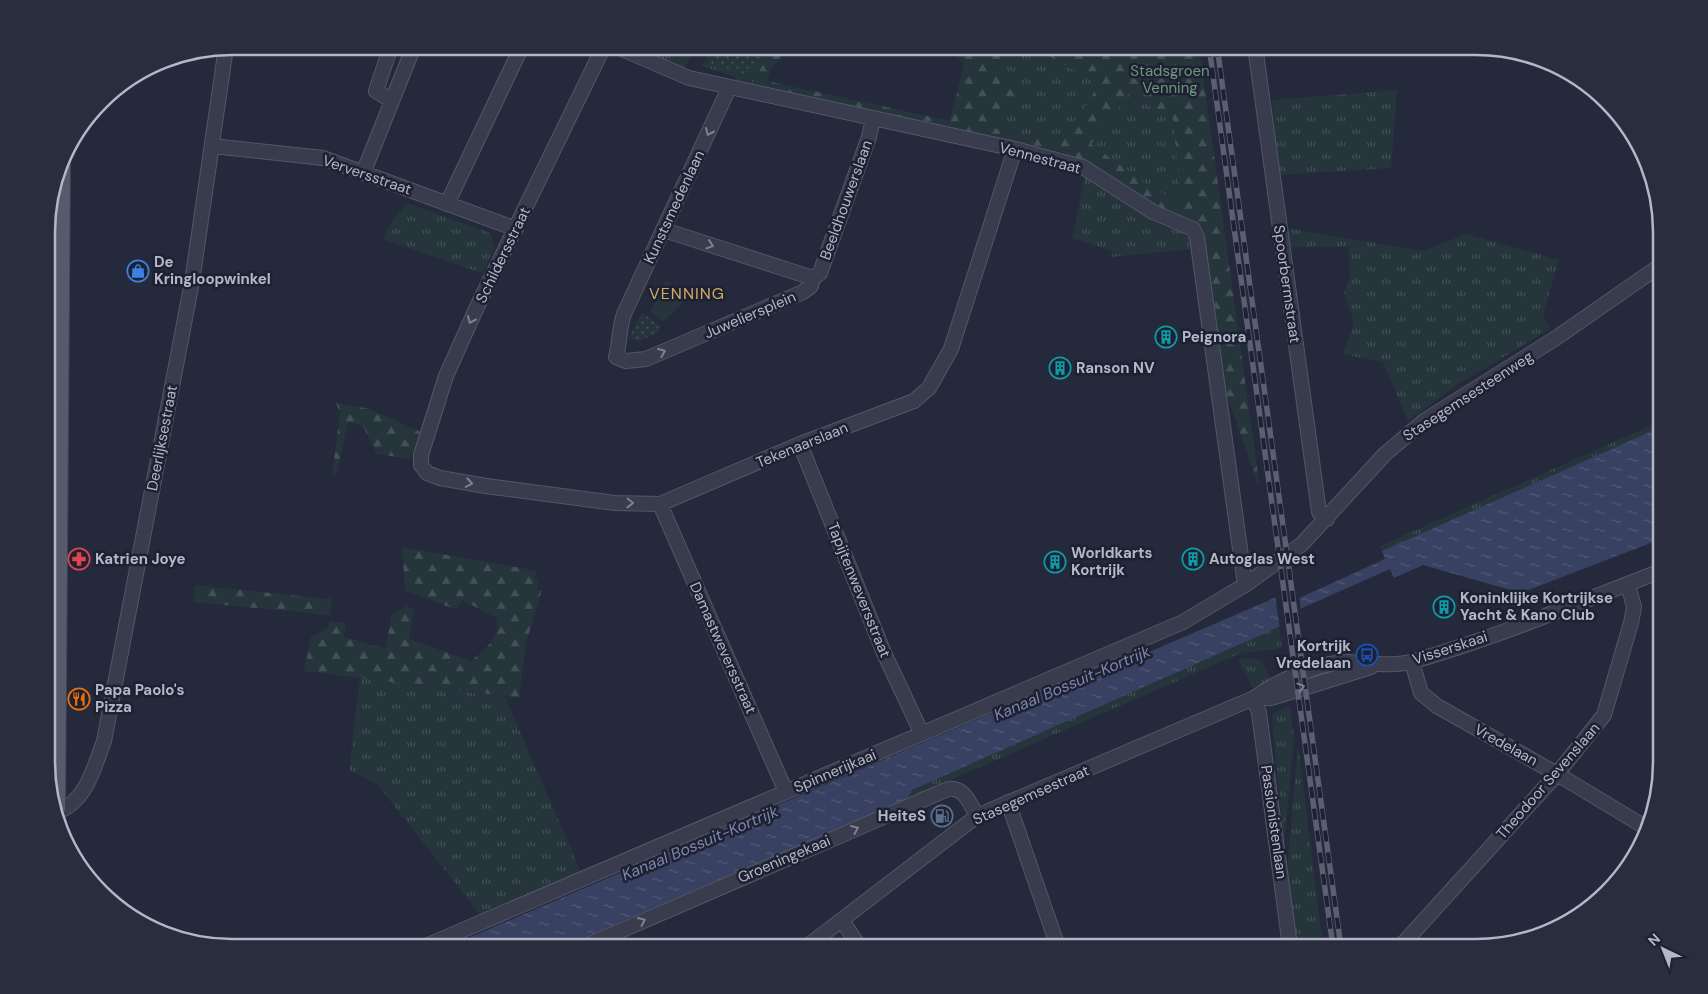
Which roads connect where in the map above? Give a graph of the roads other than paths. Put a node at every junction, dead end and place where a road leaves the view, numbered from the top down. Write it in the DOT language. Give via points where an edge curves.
graph roads {
  1 [pos="225,55"];
  2 [pos="388,55"];
  3 [pos="410,55"];
  4 [pos="518,55"];
  5 [pos="600,55"];
  6 [pos="635,55"];
  7 [pos="1256,55"];
  8 [pos="729,88"];
  9 [pos="392,101"];
  10 [pos="873,119"];
  11 [pos="212,146"];
  12 [pos="1015,149"];
  13 [pos="364,170"];
  14 [pos="60,190"];
  15 [pos="447,204"];
  16 [pos="516,229"];
  17 [pos="664,230"];
  18 [pos="1653,271"];
  19 [pos="814,278"];
  20 [pos="55,319"];
  21 [pos="616,357"];
  22 [pos="800,444"];
  23 [pos="422,470"];
  24 [pos="660,504"];
  25 [pos="1327,519"];
  26 [pos="1653,575"];
  27 [pos="1628,584"];
  28 [pos="1245,585"];
  29 [pos="55,591"];
  30 [pos="1412,662"];
  31 [pos="1254,698"];
  32 [pos="922,734"];
  33 [pos="1557,774"];
  34 [pos="57,784"];
  35 [pos="786,792"];
  36 [pos="1008,802"];
  37 [pos="61,809"];
  38 [pos="977,816"];
  39 [pos="1642,825"];
  40 [pos="842,920"];
  41 [pos="442,939"];
  42 [pos="602,939"];
  43 [pos="817,939"];
  44 [pos="854,939"];
  45 [pos="1055,939"];
  46 [pos="1289,939"];
  47 [pos="1407,939"];
  1 -- 11 [label="street, Deerlijksestraat"];
  2 -- 9 [label="street" via="376,91"];
  3 -- 9 [label="street"];
  4 -- 15 [label="street"];
  5 -- 16 [label="street, Schildersstraat"];
  6 -- 8 [label="street, Vennestraat" via="668,70"];
  7 -- 25 [label="street, Spoorbermstraat" via="1319,512"];
  8 -- 10 [label="street, Vennestraat"];
  8 -- 17 [label="street, Kunstsmedenlaan, one-way"];
  9 -- 13 [label="street"];
  10 -- 12 [label="street, Vennestraat"];
  10 -- 19 [label="street, Beeldhouwerslaan" via="820,273"];
  11 -- 13 [label="street, Verversstraat" via="324,158"];
  11 -- 37 [label="street, Deerlijksestraat" via="192,282 104,741 85,788 69,806"];
  12 -- 22 [label="street, Tekenaarslaan" via="951,349 929,388 914,401"];
  12 -- 28 [label="street, Vennestraat" via="1083,167 1153,212 1194,228"];
  13 -- 15 [label="street, Verversstraat"];
  14 -- 20 [label="main road"];
  15 -- 16 [label="street, Verversstraat"];
  16 -- 23 [label="street, Schildersstraat, one-way" via="446,376 421,455"];
  17 -- 19 [label="street, Juweliersplein, one-way"];
  17 -- 21 [label="street, Kunstsmedenlaan" via="622,321"];
  18 -- 25 [label="street, Stasegemsesteenweg" via="1556,338 1415,428 1385,454"];
  21 -- 19 [label="street, Juweliersplein, one-way" via="626,361 646,358 803,292 811,286"];
  22 -- 24 [label="street, Tekenaarslaan"];
  22 -- 32 [label="street, Tapijtenweversstraat" via="884,653"];
  23 -- 24 [label="street, Tekenaarslaan, one-way" via="440,478 486,486 615,503"];
  24 -- 35 [label="street, Damastweversstraat"];
  25 -- 28 [label="street, Stasegemsesteenweg" via="1302,544"];
  26 -- 27 [label="street, Visserskaai"];
  27 -- 30 [label="street, Visserskaai"];
  27 -- 33 [label="street, Theodoor Sevenslaan" via="1634,607 1632,623 1604,715"];
  28 -- 32 [label="street, Spinnerijkaai" via="1183,622"];
  29 -- 34 [label="main road"];
  30 -- 31 [label="street, Visserskaai" via="1377,665 1348,662 1328,666 1267,688"];
  30 -- 33 [label="street, Vredelaan" via="1421,693 1437,706"];
  31 -- 36 [label="street, Stasegemsestraat"];
  31 -- 46 [label="street, Passionistenlaan" via="1259,713"];
  32 -- 35 [label="street, Spinnerijkaai"];
  33 -- 39 [label="street, Vredelaan"];
  33 -- 47 [label="street, Theodoor Sevenslaan"];
  35 -- 41 [label="street, Spinnerijkaai"];
  36 -- 38 [label="street, Stasegemsestraat"];
  36 -- 45 [label="street"];
  38 -- 40 [label="street, Stasegemsestraat"];
  42 -- 38 [label="street, Groeningekaai, one-way" via="945,790 957,788"];
  40 -- 43 [label="street, Stasegemsestraat"];
  40 -- 44 [label="street"];
}
